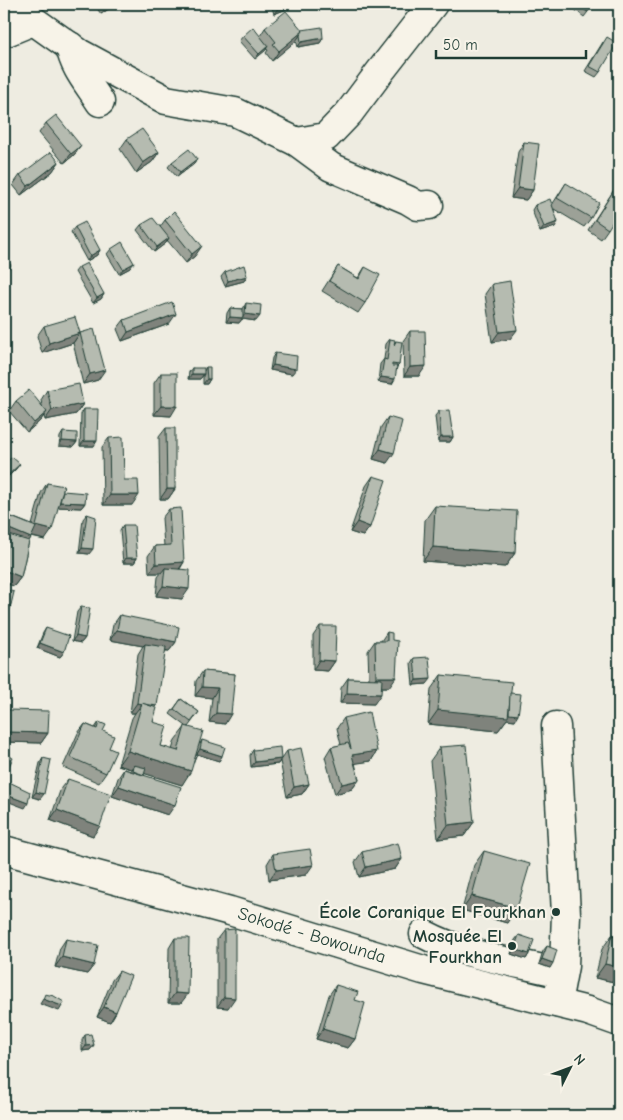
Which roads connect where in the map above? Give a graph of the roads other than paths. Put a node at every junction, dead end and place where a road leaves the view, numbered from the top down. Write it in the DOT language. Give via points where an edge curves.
graph roads {
  1 [pos="434,4"];
  2 [pos="16,14"];
  3 [pos="4,33"];
  4 [pos="70,46"];
  5 [pos="100,102"];
  6 [pos="280,138"];
  7 [pos="429,205"];
  8 [pos="556,726"];
  9 [pos="4,850"];
  10 [pos="424,934"];
  11 [pos="562,973"];
  12 [pos="556,1004"];
  13 [pos="619,1022"];
  1 -- 6 [label="street" via="349,113 326,137"];
  2 -- 3 [label="street"];
  2 -- 4 [label="street"];
  4 -- 5 [label="street" via="72,59"];
  4 -- 6 [label="street" via="166,100 235,112"];
  6 -- 7 [label="street" via="331,167 418,206"];
  8 -- 11 [label="street" via="566,914"];
  9 -- 12 [label="street, Sokodé - Bowounda" via="230,910 423,970"];
  10 -- 11 [label="street" via="477,955"];
  11 -- 12 [label="street"];
  12 -- 13 [label="street, Sokodé - Bowounda"];
}
